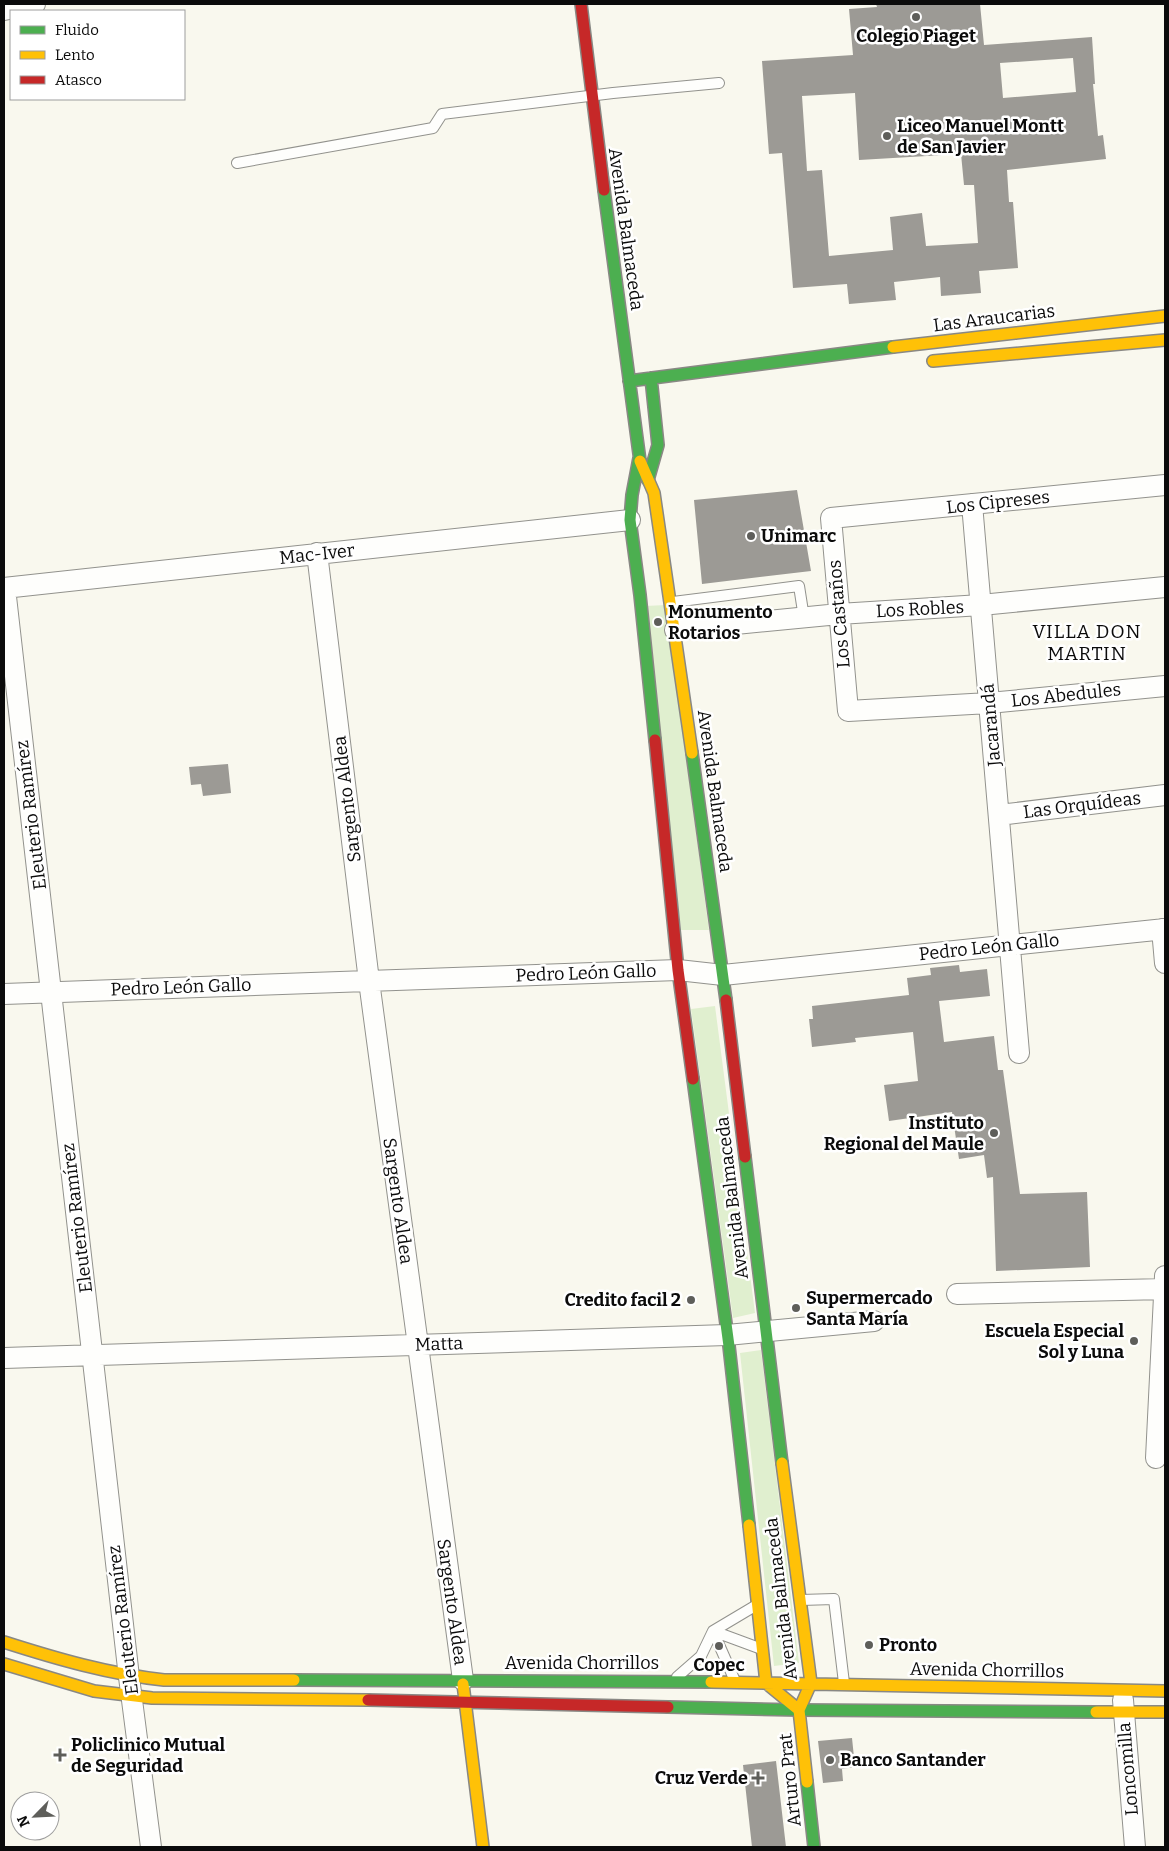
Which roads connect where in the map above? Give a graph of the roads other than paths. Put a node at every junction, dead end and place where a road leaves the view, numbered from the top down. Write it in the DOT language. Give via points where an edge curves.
graph roads {
  1 [pos="35,4"];
  2 [pos="581,4"];
  3 [pos="4,10"];
  4 [pos="719,83"];
  5 [pos="592,96"];
  6 [pos="237,163"];
  7 [pos="1165,316"];
  8 [pos="1165,340"];
  9 [pos="827,355"];
  10 [pos="871,361"];
  11 [pos="917,362"];
  12 [pos="651,378"];
  13 [pos="629,381"];
  14 [pos="640,458"];
  15 [pos="648,480"];
  16 [pos="1165,485"];
  17 [pos="972,504"];
  18 [pos="831,518"];
  19 [pos="630,520"];
  20 [pos="317,554"];
  21 [pos="1165,587"];
  22 [pos="4,588"];
  23 [pos="671,602"];
  24 [pos="980,605"];
  25 [pos="839,614"];
  26 [pos="804,618"];
  27 [pos="675,630"];
  28 [pos="1165,686"];
  29 [pos="989,703"];
  30 [pos="848,711"];
  31 [pos="1165,795"];
  32 [pos="999,815"];
  33 [pos="1164,929"];
  34 [pos="1010,945"];
  35 [pos="1165,963"];
  36 [pos="678,970"];
  37 [pos="723,975"];
  38 [pos="369,981"];
  39 [pos="51,992"];
  40 [pos="4,994"];
  41 [pos="1019,1053"];
  42 [pos="1165,1276"];
  43 [pos="1165,1289"];
  44 [pos="956,1294"];
  45 [pos="874,1321"];
  46 [pos="765,1332"];
  47 [pos="727,1335"];
  48 [pos="418,1344"];
  49 [pos="92,1355"];
  50 [pos="4,1358"];
  51 [pos="1156,1458"];
  52 [pos="796,1600"];
  53 [pos="762,1604"];
  54 [pos="713,1631"];
  55 [pos="4,1642"];
  56 [pos="763,1649"];
  57 [pos="4,1664"];
  58 [pos="463,1680"];
  59 [pos="672,1682"];
  60 [pos="735,1682"];
  61 [pos="766,1682"];
  62 [pos="811,1683"];
  63 [pos="844,1684"];
  64 [pos="130,1686"];
  65 [pos="1123,1690"];
  66 [pos="1165,1691"];
  67 [pos="466,1702"];
  68 [pos="800,1710"];
  69 [pos="1123,1710"];
  70 [pos="1165,1712"];
  71 [pos="151,1847"];
  72 [pos="483,1847"];
  73 [pos="814,1847"];
  74 [pos="1135,1847"];
  1 -- 3 [label="street"];
  2 -- 5 [label="main road, Avenida Balmaceda"];
  4 -- 5 [label="lane"];
  5 -- 6 [label="lane" via="442,114 432,128"];
  5 -- 13 [label="main road, Avenida Balmaceda"];
  7 -- 9 [label="main road, Las Araucarias"];
  8 -- 11 [label="main road, Las Araucarias"];
  9 -- 10 [label="main road, Las Araucarias"];
  9 -- 12 [label="main road, Las Araucarias"];
  12 -- 13 [label="main road, Las Araucarias"];
  12 -- 15 [label="main road" via="658,445"];
  13 -- 14 [label="main road, Avenida Balmaceda"];
  14 -- 15 [label="main road, Avenida Balmaceda"];
  14 -- 19 [label="main road, Avenida Balmaceda"];
  15 -- 23 [label="main road, Avenida Balmaceda" via="654,493"];
  16 -- 17 [label="street, Los Cipreses"];
  17 -- 18 [label="street, Los Cipreses"];
  17 -- 24 [label="street, Jacarandá"];
  18 -- 25 [label="street, Los Castaños"];
  19 -- 20 [label="street, Mac-Iver"];
  19 -- 36 [label="main road, Avenida Balmaceda"];
  20 -- 22 [label="street, Mac-Iver"];
  20 -- 38 [label="street, Sargento Aldea"];
  21 -- 24 [label="street, Los Robles"];
  22 -- 39 [label="street, Eleuterio Ramírez"];
  23 -- 26 [label="lane" via="800,586"];
  23 -- 27 [label="main road, Avenida Balmaceda"];
  24 -- 25 [label="street, Los Robles"];
  24 -- 29 [label="street, Jacarandá"];
  25 -- 26 [label="street, Los Robles"];
  25 -- 30 [label="street, Los Castaños"];
  26 -- 27 [label="street, Los Robles"];
  27 -- 37 [label="main road, Avenida Balmaceda"];
  28 -- 29 [label="street, Los Abedules"];
  29 -- 30 [label="street, Los Abedules"];
  29 -- 32 [label="street, Jacarandá"];
  31 -- 32 [label="street, Las Orquídeas"];
  32 -- 34 [label="street, Jacarandá"];
  33 -- 34 [label="street, Pedro León Gallo"];
  33 -- 35 [label="street"];
  34 -- 37 [label="street, Pedro León Gallo"];
  34 -- 41 [label="street, Jacarandá"];
  36 -- 37 [label="street, Pedro León Gallo"];
  36 -- 38 [label="street, Pedro León Gallo"];
  36 -- 47 [label="main road, Avenida Balmaceda"];
  37 -- 46 [label="main road, Avenida Balmaceda"];
  38 -- 39 [label="street, Pedro León Gallo"];
  38 -- 48 [label="street, Sargento Aldea"];
  39 -- 40 [label="street, Pedro León Gallo"];
  39 -- 49 [label="street, Eleuterio Ramírez"];
  42 -- 43 [label="street"];
  43 -- 44 [label="street"];
  43 -- 51 [label="street"];
  45 -- 46 [label="street, Matta"];
  46 -- 47 [label="street, Matta"];
  46 -- 52 [label="main road, Avenida Balmaceda"];
  47 -- 48 [label="street, Matta"];
  47 -- 53 [label="main road, Avenida Balmaceda"];
  48 -- 49 [label="street, Matta"];
  48 -- 58 [label="street, Sargento Aldea"];
  49 -- 50 [label="street, Matta"];
  49 -- 64 [label="street, Eleuterio Ramírez"];
  52 -- 62 [label="main road, Avenida Balmaceda"];
  52 -- 63 [label="lane" via="834,1599"];
  53 -- 54 [label="lane"];
  53 -- 56 [label="main road, Avenida Balmaceda"];
  54 -- 56 [label="lane"];
  54 -- 59 [label="lane" via="700,1656"];
  54 -- 60 [label="lane"];
  55 -- 64 [label="main road, Avenida Chorrillos" via="102,1671"];
  56 -- 61 [label="main road, Avenida Balmaceda"];
  57 -- 64 [label="main road, Avenida Chorrillos" via="77,1686"];
  58 -- 59 [label="main road, Avenida Chorrillos"];
  58 -- 64 [label="main road, Avenida Chorrillos" via="164,1680"];
  58 -- 67 [label="main road, Sargento Aldea"];
  59 -- 60 [label="main road, Avenida Chorrillos"];
  60 -- 61 [label="main road, Avenida Chorrillos"];
  61 -- 62 [label="main road, Avenida Chorrillos"];
  61 -- 68 [label="main road, Avenida Balmaceda"];
  62 -- 63 [label="main road, Avenida Chorrillos"];
  62 -- 68 [label="main road, Avenida Balmaceda"];
  63 -- 65 [label="main road, Avenida Chorrillos"];
  64 -- 67 [label="main road, Avenida Chorrillos" via="174,1699"];
  64 -- 71 [label="street, Eleuterio Ramírez"];
  65 -- 66 [label="main road, Avenida Chorrillos"];
  65 -- 69 [label="street, Loncomilla"];
  67 -- 68 [label="main road, Avenida Chorrillos"];
  67 -- 72 [label="main road, Sargento Aldea"];
  68 -- 69 [label="main road, Avenida Chorrillos"];
  68 -- 73 [label="main road, Arturo Prat"];
  69 -- 70 [label="main road, Avenida Chorrillos"];
  69 -- 74 [label="street, Loncomilla"];
}
